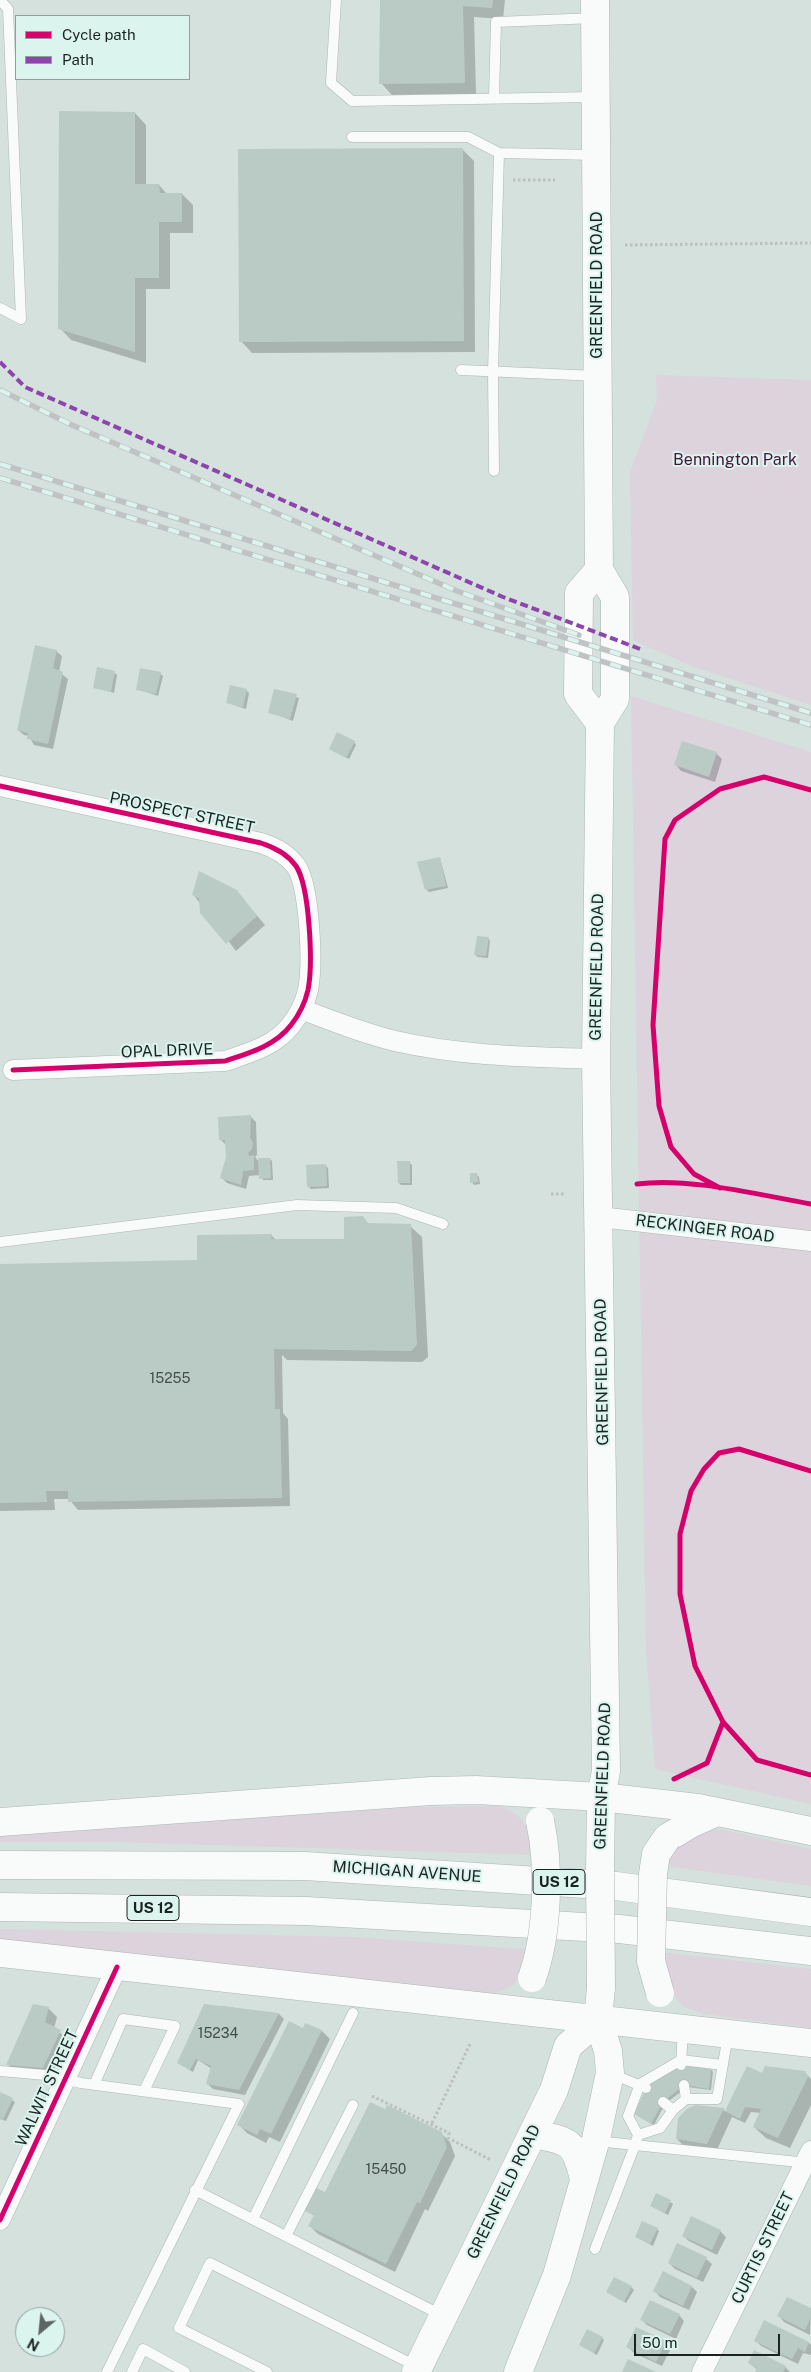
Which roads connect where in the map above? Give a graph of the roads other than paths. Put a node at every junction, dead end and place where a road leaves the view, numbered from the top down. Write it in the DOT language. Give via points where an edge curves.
graph roads {
  1 [pos="0,0"];
  2 [pos="336,0"];
  3 [pos="595,9"];
  4 [pos="494,97"];
  5 [pos="596,97"];
  6 [pos="352,137"];
  7 [pos="498,153"];
  8 [pos="596,155"];
  9 [pos="0,308"];
  10 [pos="461,370"];
  11 [pos="493,372"];
  12 [pos="598,376"];
  13 [pos="494,471"];
  14 [pos="599,570"];
  15 [pos="600,723"];
  16 [pos="0,786"];
  17 [pos="301,1009"];
  18 [pos="596,1059"];
  19 [pos="14,1070"];
  20 [pos="600,1217"];
  21 [pos="443,1224"];
  22 [pos="0,1242"];
  23 [pos="811,1242"];
  24 [pos="523,1792"];
  25 [pos="601,1797"];
  26 [pos="717,1812"];
  27 [pos="0,1822"];
  28 [pos="811,1831"];
  29 [pos="0,1865"];
  30 [pos="0,1907"];
  31 [pos="811,1912"];
  32 [pos="811,1951"];
  33 [pos="0,1953"];
  34 [pos="116,1967"];
  35 [pos="502,2009"];
  36 [pos="353,2013"];
  37 [pos="598,2020"];
  38 [pos="683,2029"];
  39 [pos="728,2034"];
  40 [pos="811,2042"];
  41 [pos="681,2063"];
  42 [pos="723,2064"];
  43 [pos="0,2071"];
  44 [pos="610,2073"];
  45 [pos="65,2079"];
  46 [pos="94,2085"];
  47 [pos="684,2085"];
  48 [pos="643,2086"];
  49 [pos="144,2091"];
  50 [pos="686,2099"];
  51 [pos="663,2102"];
  52 [pos="353,2105"];
  53 [pos="673,2110"];
  54 [pos="533,2134"];
  55 [pos="636,2140"];
  56 [pos="595,2142"];
  57 [pos="809,2159"];
  58 [pos="584,2179"];
  59 [pos="195,2190"];
  60 [pos="253,2219"];
  61 [pos="0,2220"];
  62 [pos="286,2236"];
  63 [pos="595,2249"];
  64 [pos="444,2316"];
  65 [pos="417,2370"];
  66 [pos="108,2372"];
  67 [pos="132,2372"];
  68 [pos="185,2372"];
  69 [pos="267,2372"];
  70 [pos="518,2372"];
  71 [pos="702,2372"];
  1 -- 9 [label="lane" via="8,9 21,319"];
  2 -- 4 [label="lane" via="331,83 352,101"];
  3 -- 4 [label="lane" via="496,22"];
  3 -- 5 [label="main road, GREENFIELD ROAD"];
  4 -- 5 [label="lane"];
  5 -- 8 [label="main road, GREENFIELD ROAD"];
  6 -- 7 [label="lane" via="468,137"];
  7 -- 8 [label="lane"];
  7 -- 11 [label="lane"];
  8 -- 12 [label="main road, GREENFIELD ROAD"];
  10 -- 11 [label="lane"];
  11 -- 12 [label="lane"];
  11 -- 13 [label="lane"];
  12 -- 14 [label="main road, GREENFIELD ROAD"];
  14 -- 15 [label="main road, GREENFIELD ROAD" via="614,597 615,690 615,699"];
  14 -- 15 [label="main road" via="579,593 578,694"];
  15 -- 18 [label="main road, GREENFIELD ROAD"];
  16 -- 17 [label="street, PROSPECT STREET" via="276,848 299,873 306,890 310,975"];
  17 -- 18 [label="street" via="360,1031 419,1046 492,1056"];
  17 -- 19 [label="street, OPAL DRIVE" via="280,1038 256,1051 225,1061"];
  18 -- 20 [label="main road, GREENFIELD ROAD"];
  20 -- 23 [label="street, RECKINGER ROAD"];
  20 -- 25 [label="main road, GREENFIELD ROAD" via="606,1771"];
  21 -- 22 [label="lane" via="396,1208 297,1205"];
  24 -- 25 [label="main road"];
  24 -- 27 [label="main road" via="431,1791"];
  24 -- 35 [label="main road, bridge" via="540,1821 546,1846 544,1939 532,1978"];
  25 -- 26 [label="main road"];
  25 -- 37 [label="main road, GREENFIELD ROAD, bridge" via="601,1987"];
  26 -- 28 [label="main road"];
  26 -- 38 [label="main road, bridge" via="667,1838 656,1854 651,1961 660,1993"];
  29 -- 31 [label="main road, MICHIGAN AVENUE / US 12" via="306,1866 616,1886"];
  30 -- 32 [label="main road, US 12" via="306,1911 619,1929"];
  33 -- 34 [label="main road"];
  34 -- 35 [label="main road"];
  34 -- 45 [label="street, WALWIT STREET"];
  35 -- 37 [label="main road"];
  36 -- 60 [label="lane"];
  37 -- 38 [label="main road"];
  37 -- 44 [label="main road, GREENFIELD ROAD" via="608,2050"];
  37 -- 54 [label="main road, GREENFIELD ROAD" via="568,2046 554,2090"];
  38 -- 39 [label="main road"];
  38 -- 41 [label="lane"];
  39 -- 40 [label="main road"];
  39 -- 42 [label="lane"];
  41 -- 42 [label="lane"];
  41 -- 48 [label="lane"];
  42 -- 50 [label="lane" via="717,2099"];
  43 -- 45 [label="lane"];
  44 -- 48 [label="lane"];
  44 -- 56 [label="main road, GREENFIELD ROAD"];
  45 -- 46 [label="lane"];
  45 -- 61 [label="street, WALWIT STREET"];
  46 -- 49 [label="lane"];
  46 -- 49 [label="lane" via="123,2019 175,2026"];
  47 -- 50 [label="lane"];
  48 -- 55 [label="lane" via="628,2116"];
  49 -- 59 [label="lane" via="239,2104"];
  50 -- 53 [label="lane"];
  51 -- 53 [label="lane"];
  52 -- 62 [label="lane"];
  53 -- 55 [label="lane" via="660,2128"];
  54 -- 58 [label="main road" via="563,2139 578,2153"];
  54 -- 64 [label="main road, GREENFIELD ROAD"];
  55 -- 56 [label="lane"];
  55 -- 57 [label="lane"];
  55 -- 63 [label="lane"];
  56 -- 58 [label="main road, GREENFIELD ROAD"];
  57 -- 71 [label="street, CURTIS STREET"];
  58 -- 70 [label="main road, GREENFIELD ROAD" via="557,2276"];
  59 -- 60 [label="lane"];
  59 -- 66 [label="lane"];
  60 -- 62 [label="lane"];
  62 -- 64 [label="lane"];
  64 -- 65 [label="main road, GREENFIELD ROAD"];
  65 -- 69 [label="lane" via="210,2263 179,2328"];
  67 -- 68 [label="lane" via="143,2349"];
}
